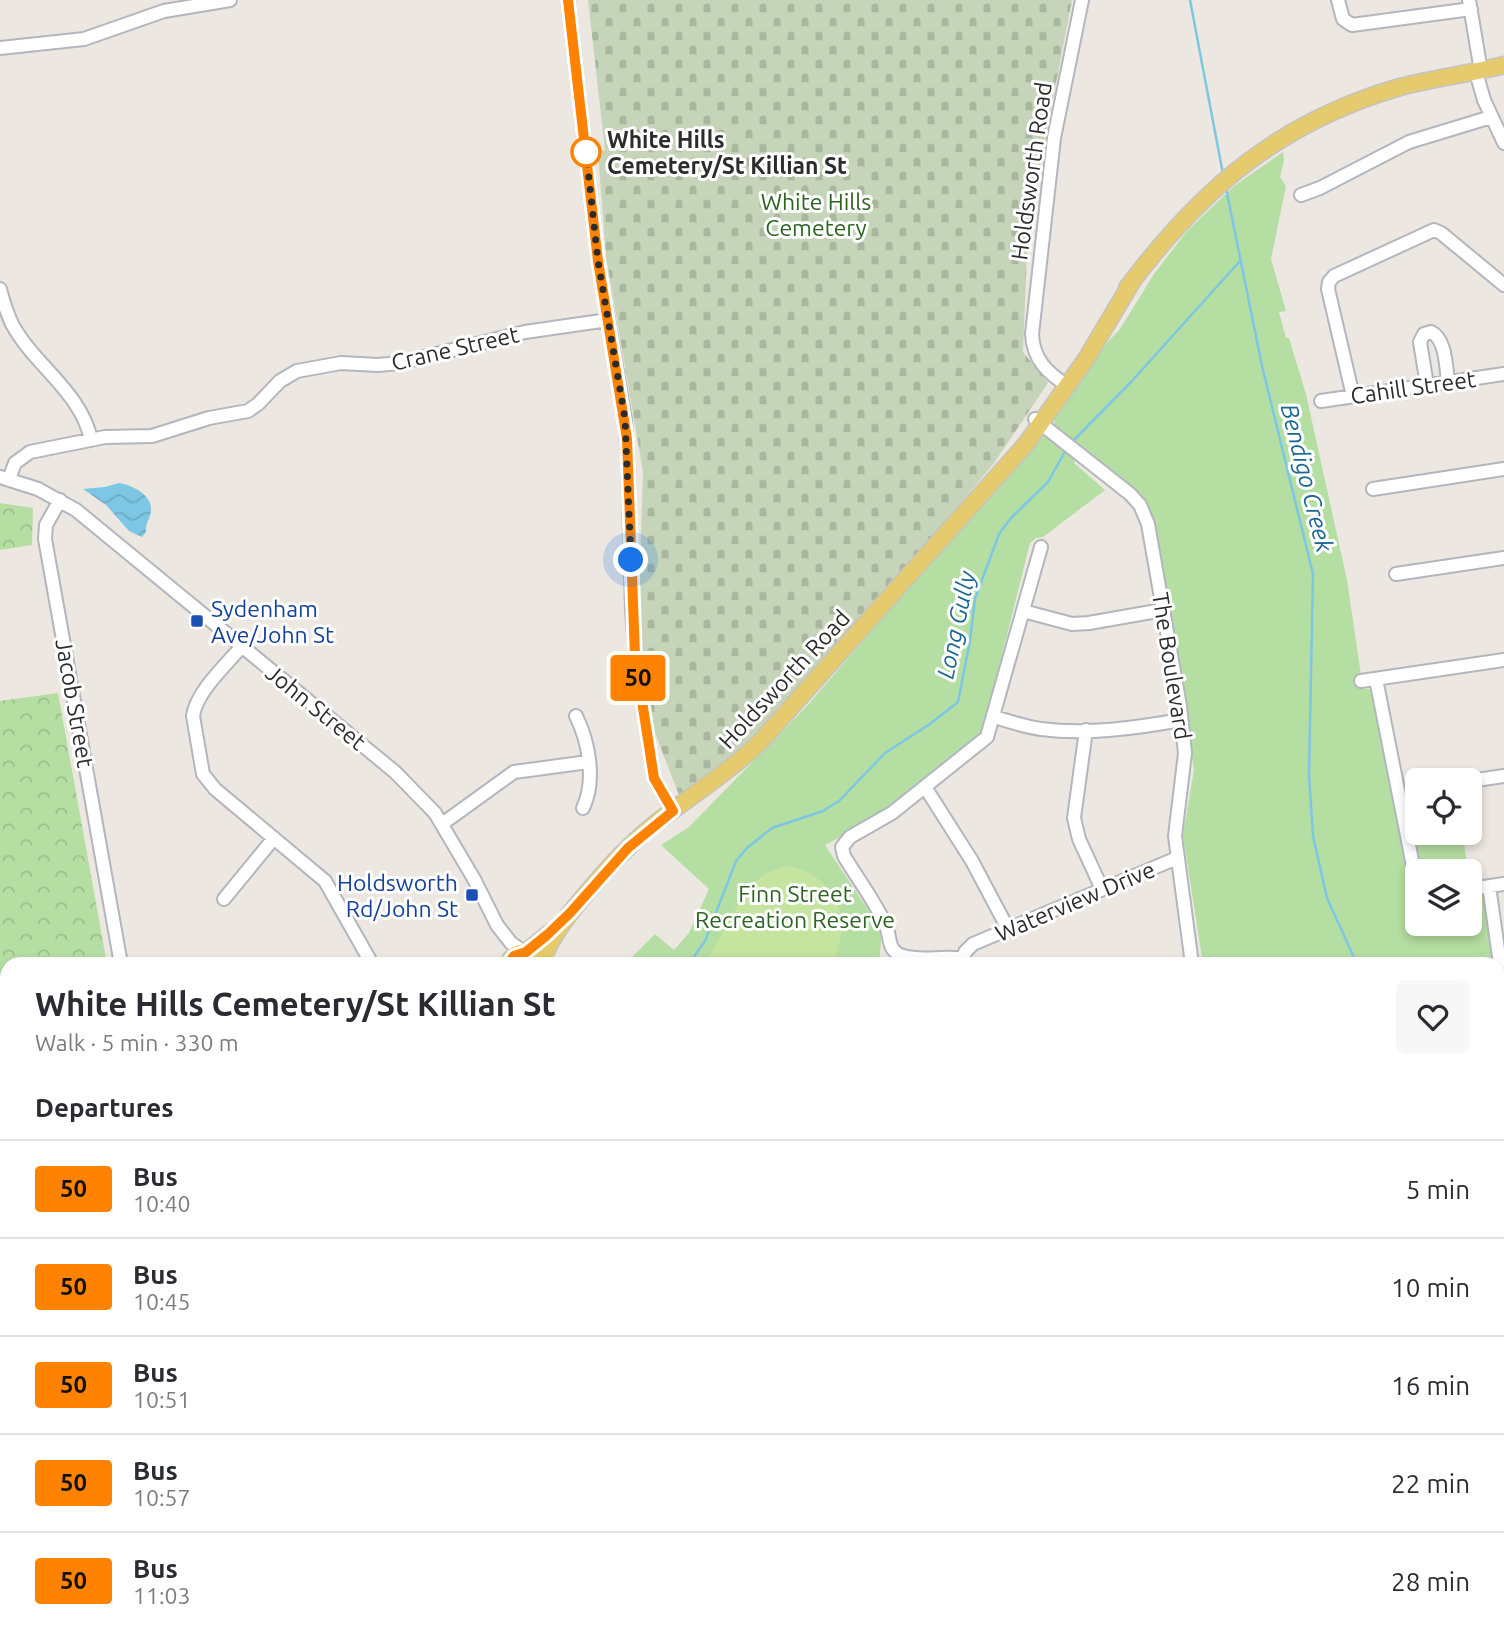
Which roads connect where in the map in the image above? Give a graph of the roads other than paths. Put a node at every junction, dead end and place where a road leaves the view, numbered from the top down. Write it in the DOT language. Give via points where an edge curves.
graph roads {
  1 [pos="230,0"];
  2 [pos="568,0"];
  3 [pos="1082,0"];
  4 [pos="1338,0"];
  5 [pos="1470,5"];
  6 [pos="162,6"];
  7 [pos="0,48"];
  8 [pos="1504,68"];
  9 [pos="1478,71"];
  10 [pos="1491,117"];
  11 [pos="1504,143"];
  12 [pos="1301,195"];
  13 [pos="1504,285"];
  14 [pos="0,289"];
  15 [pos="608,320"];
  16 [pos="1504,374"];
  17 [pos="1448,382"];
  18 [pos="1064,384"];
  19 [pos="1427,385"];
  20 [pos="1353,396"];
  21 [pos="1321,401"];
  22 [pos="1038,421"];
  23 [pos="91,440"];
  24 [pos="1504,469"];
  25 [pos="5,478"];
  26 [pos="1373,489"];
  27 [pos="60,500"];
  28 [pos="1041,547"];
  29 [pos="1504,558"];
  30 [pos="1396,574"];
  31 [pos="1163,610"];
  32 [pos="1023,611"];
  33 [pos="242,646"];
  34 [pos="1504,660"];
  35 [pos="1376,679"];
  36 [pos="1361,681"];
  37 [pos="576,716"];
  38 [pos="994,716"];
  39 [pos="1181,720"];
  40 [pos="1086,730"];
  41 [pos="588,762"];
  42 [pos="1504,776"];
  43 [pos="1482,779"];
  44 [pos="925,787"];
  45 [pos="583,808"];
  46 [pos="673,811"];
  47 [pos="442,824"];
  48 [pos="274,838"];
  49 [pos="1177,858"];
  50 [pos="1412,859"];
  51 [pos="1504,884"];
  52 [pos="1489,886"];
  53 [pos="1482,887"];
  54 [pos="1102,889"];
  55 [pos="224,899"];
  56 [pos="570,913"];
  57 [pos="497,925"];
  58 [pos="1008,929"];
  59 [pos="525,952"];
  60 [pos="120,957"];
  61 [pos="368,957"];
  62 [pos="506,957"];
  63 [pos="513,957"];
  64 [pos="536,957"];
  65 [pos="543,957"];
  66 [pos="906,957"];
  67 [pos="964,957"];
  68 [pos="1191,957"];
  69 [pos="1499,957"];
  1 -- 6 [label="street"];
  2 -- 15 [label="street"];
  3 -- 18 [label="street, Holdsworth Road" via="1054,138 1032,334 1039,362"];
  4 -- 5 [label="street" via="1345,22 1357,25"];
  5 -- 9 [label="street"];
  6 -- 7 [label="street" via="84,39"];
  8 -- 9 [label="main road, Holdsworth Road"];
  9 -- 10 [label="street"];
  9 -- 18 [label="main road, Holdsworth Road" via="1415,83 1357,101 1256,155 1200,201 1168,236"];
  10 -- 11 [label="street"];
  10 -- 12 [label="street" via="1409,142"];
  13 -- 20 [label="street" via="1434,230 1334,276 1328,289"];
  14 -- 23 [label="street" via="12,324 76,406"];
  15 -- 23 [label="street, Crane Street" via="525,332 400,363 347,363 298,371 248,411 152,436"];
  15 -- 46 [label="street" via="627,439 633,624 641,700 654,778"];
  16 -- 17 [label="street, Cahill Street"];
  17 -- 19 [label="street, Cahill Street"];
  17 -- 19 [label="street" via="1441,341 1431,332 1420,342"];
  18 -- 22 [label="main road, Holdsworth Road"];
  19 -- 20 [label="street, Cahill Street"];
  20 -- 21 [label="street, Cahill Street"];
  22 -- 31 [label="street, The Boulevard" via="1130,494 1143,511"];
  22 -- 46 [label="main road, Holdsworth Road" via="959,520 769,733"];
  23 -- 25 [label="street, Crane Street" via="24,455"];
  24 -- 26 [label="street"];
  25 -- 27 [label="street"];
  27 -- 33 [label="street, John Street"];
  27 -- 60 [label="street, Jacob Street" via="46,525 45,539"];
  28 -- 32 [label="street, Waterview Drive"];
  29 -- 30 [label="street"];
  31 -- 32 [label="street" via="1072,624"];
  31 -- 39 [label="street, The Boulevard"];
  32 -- 38 [label="street, Waterview Drive"];
  33 -- 47 [label="street, John Street" via="395,772"];
  33 -- 48 [label="street" via="202,694 193,716 205,778"];
  34 -- 35 [label="street"];
  35 -- 36 [label="street"];
  35 -- 50 [label="street"];
  37 -- 41 [label="street"];
  38 -- 40 [label="street" via="1043,729"];
  38 -- 44 [label="street, Waterview Drive" via="984,740"];
  39 -- 40 [label="street" via="1131,729"];
  39 -- 49 [label="street, The Boulevard" via="1185,767 1175,827"];
  40 -- 54 [label="street" via="1074,818"];
  41 -- 45 [label="street" via="590,788"];
  41 -- 47 [label="street" via="514,772"];
  42 -- 43 [label="street"];
  44 -- 58 [label="street"];
  44 -- 66 [label="street, Waterview Drive" via="881,821 846,839 842,850 885,924 888,943"];
  46 -- 56 [label="main road, Holdsworth Road" via="628,848"];
  47 -- 57 [label="street, John Street"];
  48 -- 55 [label="street"];
  48 -- 61 [label="street" via="325,881"];
  49 -- 54 [label="street, Waterview Drive"];
  49 -- 68 [label="street, The Boulevard"];
  51 -- 52 [label="street"];
  52 -- 53 [label="street"];
  52 -- 69 [label="street"];
  54 -- 58 [label="street, Waterview Drive"];
  56 -- 59 [label="main road, Holdsworth Road"];
  56 -- 65 [label="main road, Holdsworth Road"];
  57 -- 59 [label="street, John Street"];
  57 -- 62 [label="street, John Street"];
  58 -- 67 [label="street, Waterview Drive" via="971,946"];
  59 -- 63 [label="main road, Holdsworth Road"];
  59 -- 64 [label="main road"];
}
